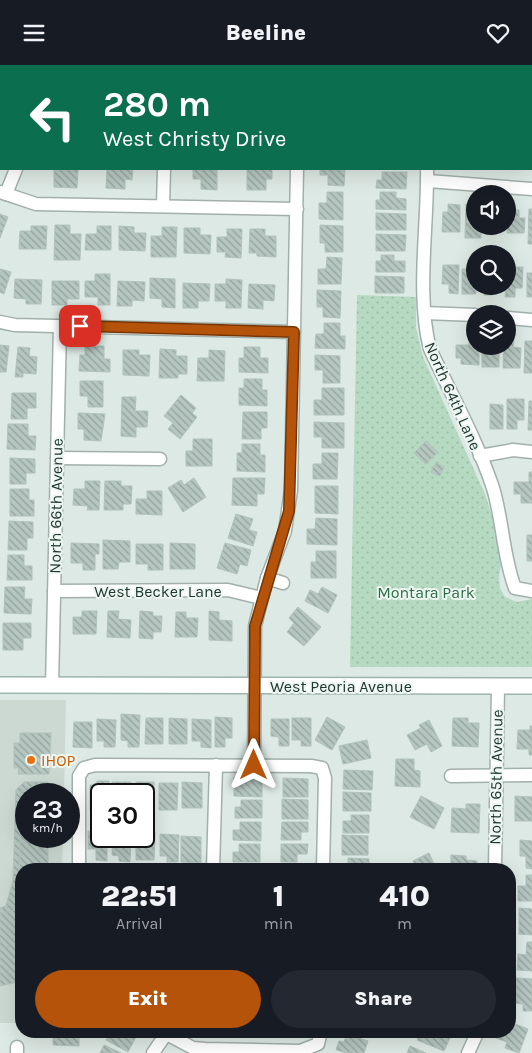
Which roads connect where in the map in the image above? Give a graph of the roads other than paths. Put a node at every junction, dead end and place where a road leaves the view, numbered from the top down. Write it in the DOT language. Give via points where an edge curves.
graph roads {
  1 [pos="15,170"];
  2 [pos="164,170"];
  3 [pos="298,170"];
  4 [pos="428,175"];
  5 [pos="532,189"];
  6 [pos="3,193"];
  7 [pos="163,206"];
  8 [pos="296,209"];
  9 [pos="425,313"];
  10 [pos="466,315"];
  11 [pos="516,319"];
  12 [pos="532,320"];
  13 [pos="0,322"];
  14 [pos="60,326"];
  15 [pos="294,332"];
  16 [pos="532,452"];
  17 [pos="480,456"];
  18 [pos="57,458"];
  19 [pos="160,459"];
  20 [pos="267,578"];
  21 [pos="283,583"];
  22 [pos="54,591"];
  23 [pos="532,591"];
  24 [pos="261,597"];
  25 [pos="0,685"];
  26 [pos="52,685"];
  27 [pos="254,686"];
  28 [pos="498,686"];
  29 [pos="532,686"];
  30 [pos="216,765"];
  31 [pos="254,765"];
  32 [pos="451,775"];
  33 [pos="497,775"];
  34 [pos="532,775"];
  35 [pos="79,863"];
  36 [pos="213,863"];
  37 [pos="323,863"];
  38 [pos="495,863"];
  39 [pos="162,1038"];
  40 [pos="176,1038"];
  41 [pos="319,1038"];
  42 [pos="475,1038"];
  43 [pos="153,1053"];
  44 [pos="469,1053"];
  1 -- 6 [label="street"];
  2 -- 7 [label="street"];
  3 -- 8 [label="street"];
  4 -- 5 [label="street"];
  4 -- 9 [label="street, North 64th Lane"];
  6 -- 7 [label="street" via="36,204"];
  7 -- 8 [label="street"];
  8 -- 15 [label="street"];
  9 -- 10 [label="street"];
  9 -- 17 [label="street, North 64th Lane" via="430,349"];
  11 -- 12 [label="street"];
  13 -- 14 [label="street"];
  14 -- 15 [label="street"];
  14 -- 18 [label="street, North 66th Avenue"];
  15 -- 20 [label="street" via="289,511"];
  16 -- 17 [label="street" via="513,450"];
  17 -- 23 [label="street, North 64th Lane" via="502,521 515,588"];
  18 -- 19 [label="street"];
  18 -- 22 [label="street, North 66th Avenue"];
  20 -- 21 [label="street"];
  20 -- 24 [label="street"];
  22 -- 24 [label="street, West Becker Lane" via="228,590"];
  22 -- 26 [label="street, North 66th Avenue"];
  24 -- 27 [label="street" via="255,626"];
  25 -- 26 [label="main road, West Peoria Avenue"];
  26 -- 27 [label="main road, West Peoria Avenue"];
  27 -- 28 [label="main road, West Peoria Avenue"];
  27 -- 31 [label="street"];
  28 -- 29 [label="main road, West Peoria Avenue"];
  28 -- 33 [label="street, North 65th Avenue"];
  30 -- 31 [label="street"];
  30 -- 35 [label="street" via="96,765 84,768 79,776"];
  30 -- 36 [label="street"];
  31 -- 37 [label="street" via="322,768"];
  32 -- 33 [label="street"];
  33 -- 34 [label="street"];
  33 -- 38 [label="street, North 65th Avenue"];
  39 -- 43 [label="street"];
  40 -- 41 [label="street" via="193,1048 300,1051 318,1044"];
  42 -- 44 [label="street"];
}
